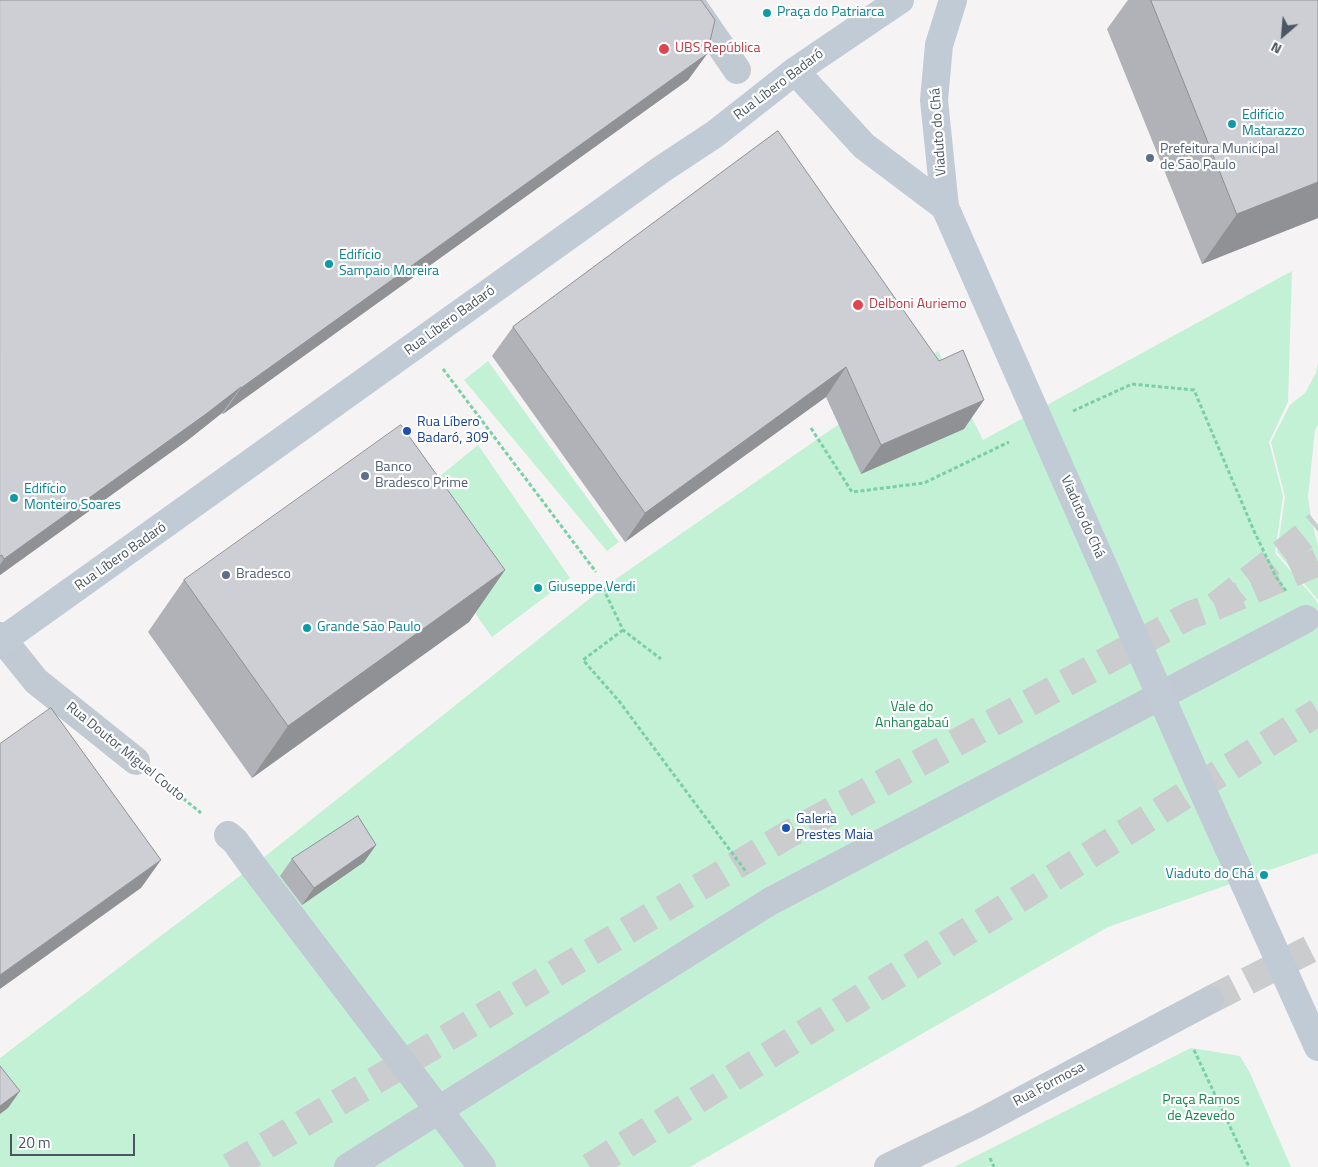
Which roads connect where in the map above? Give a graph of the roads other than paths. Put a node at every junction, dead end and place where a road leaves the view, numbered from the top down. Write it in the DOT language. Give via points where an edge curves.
graph roads {
  1 [pos="689,0"];
  2 [pos="900,0"];
  3 [pos="953,0"];
  4 [pos="737,70"];
  5 [pos="795,71"];
  6 [pos="946,210"];
  7 [pos="1306,619"];
  8 [pos="1,639"];
  9 [pos="136,760"];
  10 [pos="228,836"];
  11 [pos="1210,1000"];
  12 [pos="1318,1047"];
  13 [pos="438,1110"];
  14 [pos="348,1167"];
  15 [pos="482,1167"];
  16 [pos="888,1167"];
  1 -- 4 [label="street"];
  2 -- 5 [label="main road, Rua Líbero Badaró"];
  3 -- 6 [label="main road, Viaduto do Chá" via="939,45 934,100"];
  5 -- 6 [label="main road, Viaduto do Chá" via="864,146"];
  5 -- 8 [label="main road, Rua Líbero Badaró" via="715,134"];
  6 -- 12 [label="main road, Viaduto do Chá, bridge"];
  7 -- 13 [label="street" via="769,902"];
  8 -- 9 [label="street, Rua Doutor Miguel Couto" via="36,681"];
  10 -- 13 [label="street" via="236,841"];
  11 -- 16 [label="street, Rua Formosa" via="977,1124"];
  13 -- 14 [label="street"];
  13 -- 15 [label="street"];
}
